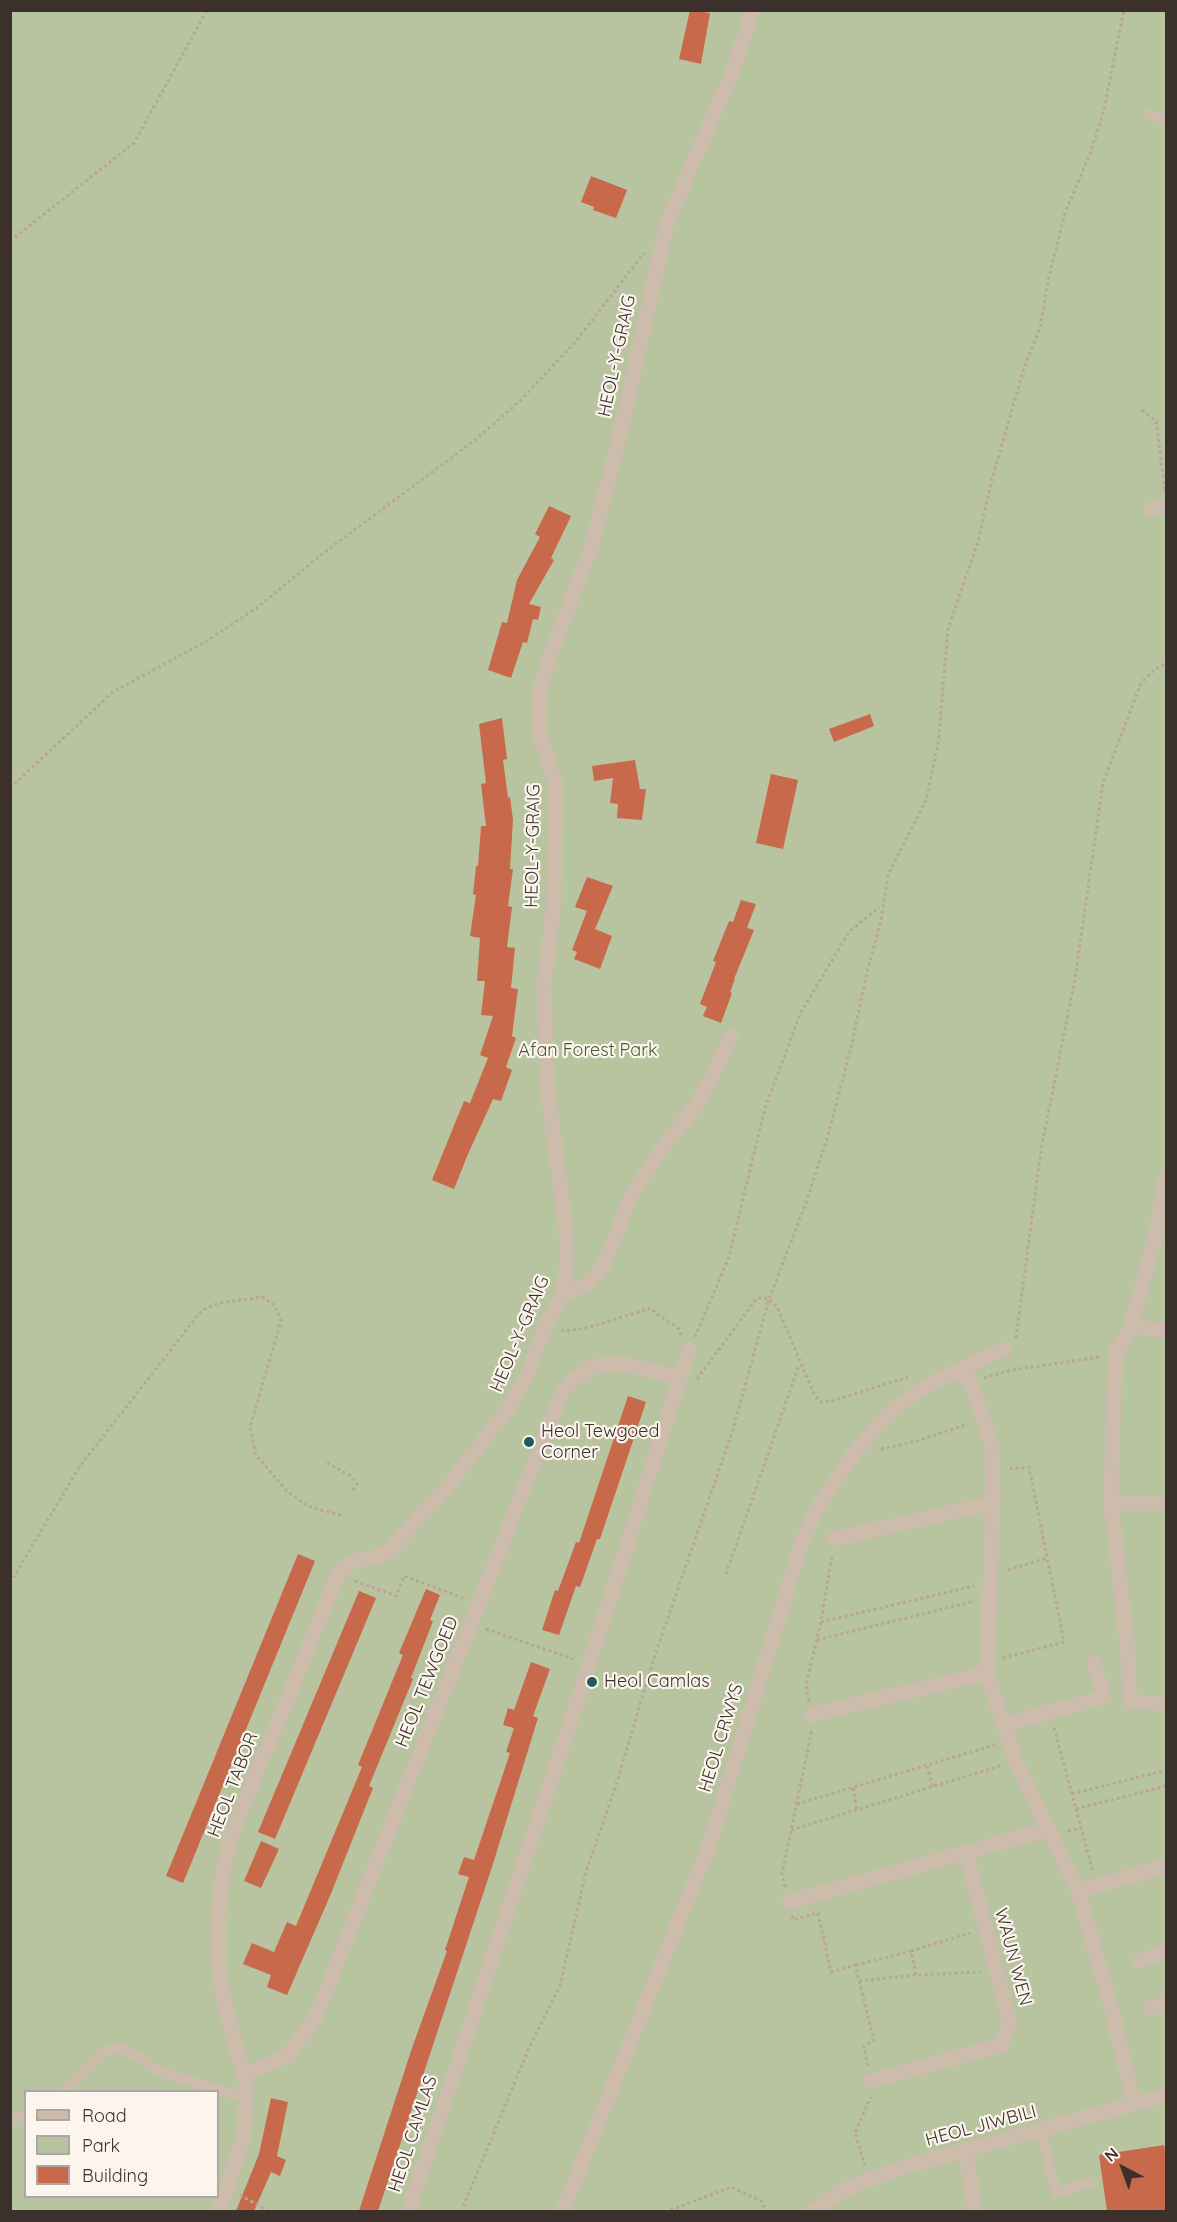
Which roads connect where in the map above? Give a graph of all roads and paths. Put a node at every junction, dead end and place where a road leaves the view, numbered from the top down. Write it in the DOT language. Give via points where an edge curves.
graph roads {
  1 [pos="207,10"];
  2 [pos="753,10"];
  3 [pos="1124,10"];
  4 [pos="1147,114"];
  5 [pos="1167,119"];
  6 [pos="10,241"];
  7 [pos="645,250"];
  8 [pos="1142,410"];
  9 [pos="1167,501"];
  10 [pos="1167,507"];
  11 [pos="1150,509"];
  12 [pos="1167,664"];
  13 [pos="10,788"];
  14 [pos="879,908"];
  15 [pos="731,1036"];
  16 [pos="1167,1178"];
  17 [pos="1161,1237"];
  18 [pos="562,1295"];
  19 [pos="769,1299"];
  20 [pos="546,1323"];
  21 [pos="1131,1326"];
  22 [pos="1167,1331"];
  23 [pos="1010,1348"];
  24 [pos="689,1350"];
  25 [pos="1115,1354"];
  26 [pos="800,1364"];
  27 [pos="914,1375"];
  28 [pos="964,1376"];
  29 [pos="679,1378"];
  30 [pos="674,1396"];
  31 [pos="984,1418"];
  32 [pos="881,1449"];
  33 [pos="327,1463"];
  34 [pos="994,1471"];
  35 [pos="352,1492"];
  36 [pos="993,1503"];
  37 [pos="1111,1503"];
  38 [pos="1167,1503"];
  39 [pos="344,1516"];
  40 [pos="834,1539"];
  41 [pos="1047,1558"];
  42 [pos="352,1562"];
  43 [pos="726,1574"];
  44 [pos="338,1575"];
  45 [pos="991,1578"];
  46 [pos="10,1583"];
  47 [pos="990,1598"];
  48 [pos="478,1604"];
  49 [pos="821,1622"];
  50 [pos="471,1624"];
  51 [pos="817,1640"];
  52 [pos="1094,1663"];
  53 [pos="589,1665"];
  54 [pos="987,1668"];
  55 [pos="1167,1703"];
  56 [pos="1050,1712"];
  57 [pos="811,1715"];
  58 [pos="1003,1725"];
  59 [pos="1008,1740"];
  60 [pos="1016,1761"];
  61 [pos="927,1766"];
  62 [pos="1167,1770"];
  63 [pos="1167,1786"];
  64 [pos="853,1788"];
  65 [pos="933,1788"];
  66 [pos="1072,1794"];
  67 [pos="797,1804"];
  68 [pos="1076,1809"];
  69 [pos="857,1810"];
  70 [pos="1049,1829"];
  71 [pos="791,1830"];
  72 [pos="966,1852"];
  73 [pos="1167,1866"];
  74 [pos="1097,1885"];
  75 [pos="1078,1890"];
  76 [pos="789,1902"];
  77 [pos="986,1928"];
  78 [pos="911,1951"];
  79 [pos="1167,1952"];
  80 [pos="1140,1961"];
  81 [pos="855,1965"];
  82 [pos="997,1972"];
  83 [pos="915,1975"];
  84 [pos="859,1981"];
  85 [pos="1167,2003"];
  86 [pos="1151,2009"];
  87 [pos="244,2075"];
  88 [pos="871,2081"];
  89 [pos="65,2090"];
  90 [pos="1167,2095"];
  91 [pos="247,2098"];
  92 [pos="1134,2103"];
  93 [pos="1041,2131"];
  94 [pos="966,2151"];
  95 [pos="1092,2182"];
  96 [pos="226,2187"];
  97 [pos="219,2211"];
  98 [pos="270,2211"];
  99 [pos="408,2211"];
  100 [pos="461,2211"];
  101 [pos="562,2211"];
  102 [pos="665,2211"];
  103 [pos="767,2211"];
  104 [pos="812,2211"];
  105 [pos="975,2211"];
  1 -- 6 [label="path" via="134,143"];
  2 -- 18 [label="street, HEOL-Y-GRAIG" via="734,70 667,224 591,548 539,694 539,732 555,782 554,901 544,985 547,1085 566,1230"];
  3 -- 19 [label="path" via="1103,114 1065,213 1040,328 1024,368 978,542 948,630 938,744 926,800 888,875 881,921 828,1135"];
  4 -- 5 [label="lane"];
  7 -- 13 [label="path" via="576,341 519,402 475,440 258,607 206,642 113,692"];
  8 -- 9 [label="path" via="1156,421"];
  10 -- 11 [label="street"];
  12 -- 23 [label="path" via="1155,669 1141,684 1103,783 1075,979 1041,1150"];
  14 -- 24 [label="path" via="849,932 801,1012 765,1108 729,1257"];
  15 -- 18 [label="street" via="692,1111 631,1196 604,1264 588,1284"];
  16 -- 17 [label="street"];
  17 -- 21 [label="street"];
  18 -- 20 [label="street, HEOL-Y-GRAIG"];
  19 -- 26 [label="path" via="777,1307"];
  19 -- 30 [label="path" via="757,1298 699,1377"];
  19 -- 100 [label="path" via="732,1433 655,1655 586,1872 560,1986 529,2048"];
  20 -- 24 [label="path" via="565,1331 587,1328 651,1308 678,1328"];
  20 -- 42 [label="street, HEOL-Y-GRAIG" via="526,1378 510,1406 449,1485 389,1551"];
  21 -- 22 [label="street"];
  21 -- 25 [label="street"];
  23 -- 28 [label="street, HEOL CRWYS"];
  24 -- 29 [label="street, HEOL CAMLAS"];
  25 -- 28 [label="path"];
  25 -- 37 [label="street"];
  26 -- 27 [label="path" via="821,1402"];
  26 -- 43 [label="path"];
  28 -- 31 [label="street"];
  28 -- 101 [label="street, HEOL CRWYS" via="943,1377 887,1416 854,1453 818,1506 802,1542 710,1842"];
  29 -- 30 [label="street, HEOL CAMLAS"];
  29 -- 48 [label="street, HEOL TEWGOED" via="612,1364 592,1368 562,1392"];
  30 -- 53 [label="street, HEOL CAMLAS"];
  31 -- 32 [label="path"];
  31 -- 34 [label="street"];
  33 -- 35 [label="path" via="351,1476 357,1484"];
  34 -- 36 [label="street"];
  34 -- 41 [label="path" via="1029,1467"];
  36 -- 40 [label="street"];
  36 -- 45 [label="street"];
  37 -- 38 [label="street"];
  37 -- 55 [label="street" via="1130,1702"];
  39 -- 46 [label="path" via="307,1506 286,1490 256,1455 250,1427 281,1321 276,1306 263,1297 219,1303 202,1310 80,1466"];
  41 -- 45 [label="path"];
  41 -- 54 [label="path" via="1064,1642"];
  42 -- 44 [label="street, HEOL TABOR"];
  44 -- 48 [label="path" via="396,1596 404,1576"];
  44 -- 87 [label="street, HEOL TABOR" via="233,1831 224,1866 218,1914 218,1964"];
  45 -- 47 [label="street"];
  45 -- 49 [label="path"];
  47 -- 51 [label="path"];
  47 -- 54 [label="street"];
  48 -- 50 [label="street, HEOL TEWGOED"];
  50 -- 53 [label="path"];
  50 -- 87 [label="street, HEOL TEWGOED" via="315,2019 287,2056"];
  52 -- 56 [label="street" via="1104,1697"];
  53 -- 99 [label="street, HEOL CAMLAS"];
  54 -- 57 [label="street"];
  54 -- 58 [label="street"];
  56 -- 58 [label="street"];
  56 -- 66 [label="path"];
  58 -- 59 [label="street"];
  59 -- 60 [label="street"];
  59 -- 61 [label="path"];
  60 -- 65 [label="path"];
  60 -- 70 [label="street"];
  61 -- 64 [label="path"];
  61 -- 65 [label="path"];
  62 -- 66 [label="path"];
  63 -- 68 [label="path"];
  64 -- 67 [label="path"];
  64 -- 69 [label="path"];
  65 -- 69 [label="path"];
  66 -- 68 [label="path"];
  68 -- 74 [label="path"];
  69 -- 71 [label="path"];
  70 -- 72 [label="street"];
  70 -- 75 [label="street"];
  72 -- 76 [label="street"];
  72 -- 77 [label="street, WAUN WEN"];
  73 -- 74 [label="street"];
  74 -- 75 [label="street"];
  75 -- 92 [label="street"];
  77 -- 78 [label="path"];
  77 -- 82 [label="street, WAUN WEN"];
  78 -- 81 [label="path"];
  78 -- 83 [label="path"];
  79 -- 80 [label="street"];
  82 -- 83 [label="path"];
  82 -- 88 [label="street, WAUN WEN" via="1010,2022 1001,2045"];
  83 -- 84 [label="path"];
  85 -- 86 [label="street"];
  87 -- 91 [label="street, HEOL TABOR"];
  89 -- 91 [label="lane" via="103,2053 115,2047 169,2075"];
  90 -- 92 [label="street, HEOL JIWBILI"];
  91 -- 96 [label="street, HEOL TABOR" via="243,2135"];
  92 -- 93 [label="street, HEOL JIWBILI"];
  93 -- 94 [label="street, HEOL JIWBILI"];
  93 -- 95 [label="lane" via="1056,2193"];
  94 -- 104 [label="street, HEOL JIWBILI" via="894,2170 844,2190"];
  94 -- 105 [label="street"];
  96 -- 97 [label="street, HEOL TABOR"];
  96 -- 98 [label="path"];
  102 -- 103 [label="path" via="731,2187 761,2201"];
}
